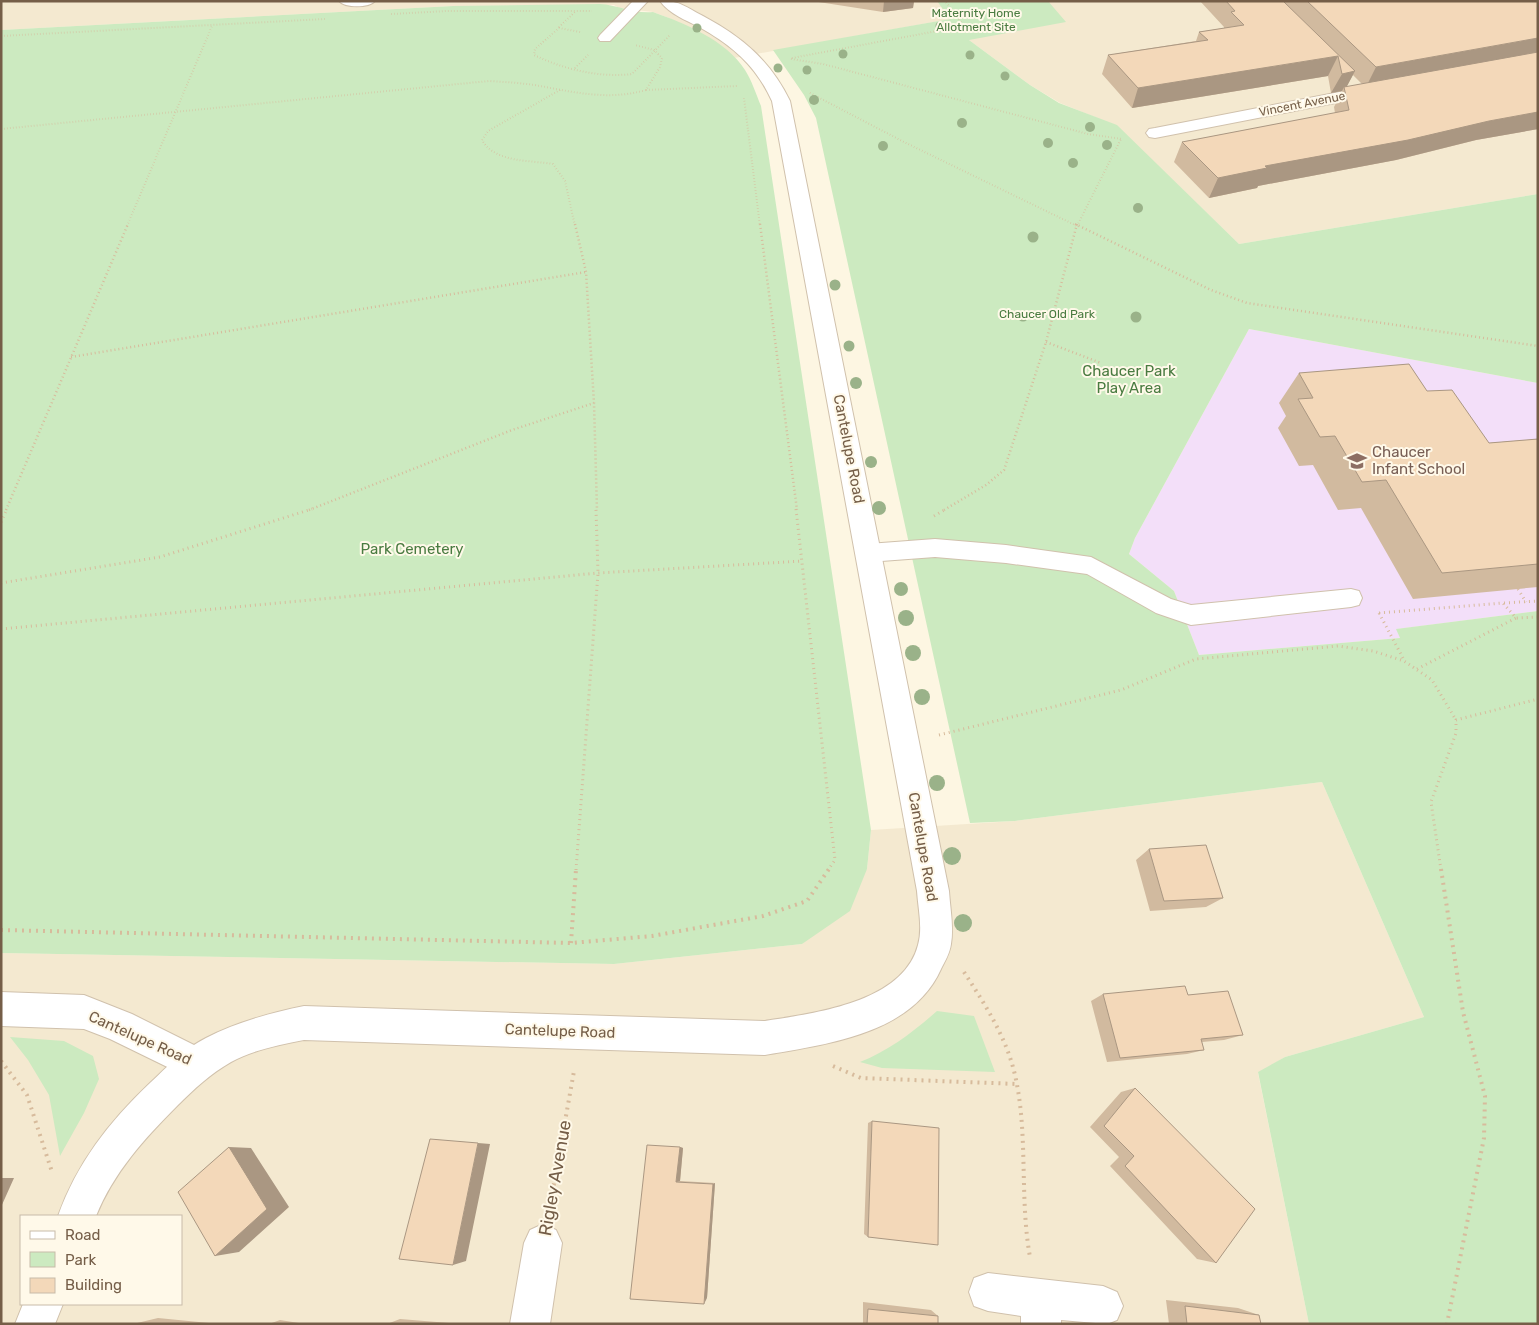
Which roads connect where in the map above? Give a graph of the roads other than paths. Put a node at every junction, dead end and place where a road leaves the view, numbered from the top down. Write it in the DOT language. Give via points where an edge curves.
graph roads {
  1 [pos="347,1"];
  2 [pos="366,1"];
  3 [pos="641,1"];
  4 [pos="668,1"];
  5 [pos="605,38"];
  6 [pos="1345,79"];
  7 [pos="1397,87"];
  8 [pos="1359,93"];
  9 [pos="1155,132"];
  10 [pos="868,553"];
  11 [pos="1351,598"];
  12 [pos="1,1009"];
  13 [pos="196,1064"];
  14 [pos="77,1215"];
  15 [pos="543,1243"];
  16 [pos="988,1292"];
  17 [pos="43,1305"];
  18 [pos="1103,1306"];
  19 [pos="1041,1311"];
  20 [pos="35,1324"];
  21 [pos="530,1324"];
  1 -- 2 [label="street"];
  3 -- 5 [label="lane"];
  4 -- 10 [label="street, Cantelupe Road" via="747,50 761,64 779,95"];
  6 -- 8 [label="street"];
  7 -- 8 [label="street, Vincent Avenue"];
  8 -- 9 [label="street, Vincent Avenue"];
  10 -- 11 [label="lane" via="935,548 1091,566 1164,606 1191,615"];
  10 -- 13 [label="street, Cantelupe Road" via="933,891 935,947 922,975 901,996 874,1013 833,1025 765,1038 304,1023 271,1029 243,1039"];
  12 -- 13 [label="street, Cantelupe Road" via="84,1012"];
  13 -- 14 [label="street" via="115,1144 89,1185"];
  15 -- 21 [label="street, Rigley Avenue"];
  16 -- 19 [label="street"];
  17 -- 20 [label="street"];
  18 -- 19 [label="street"];
}
